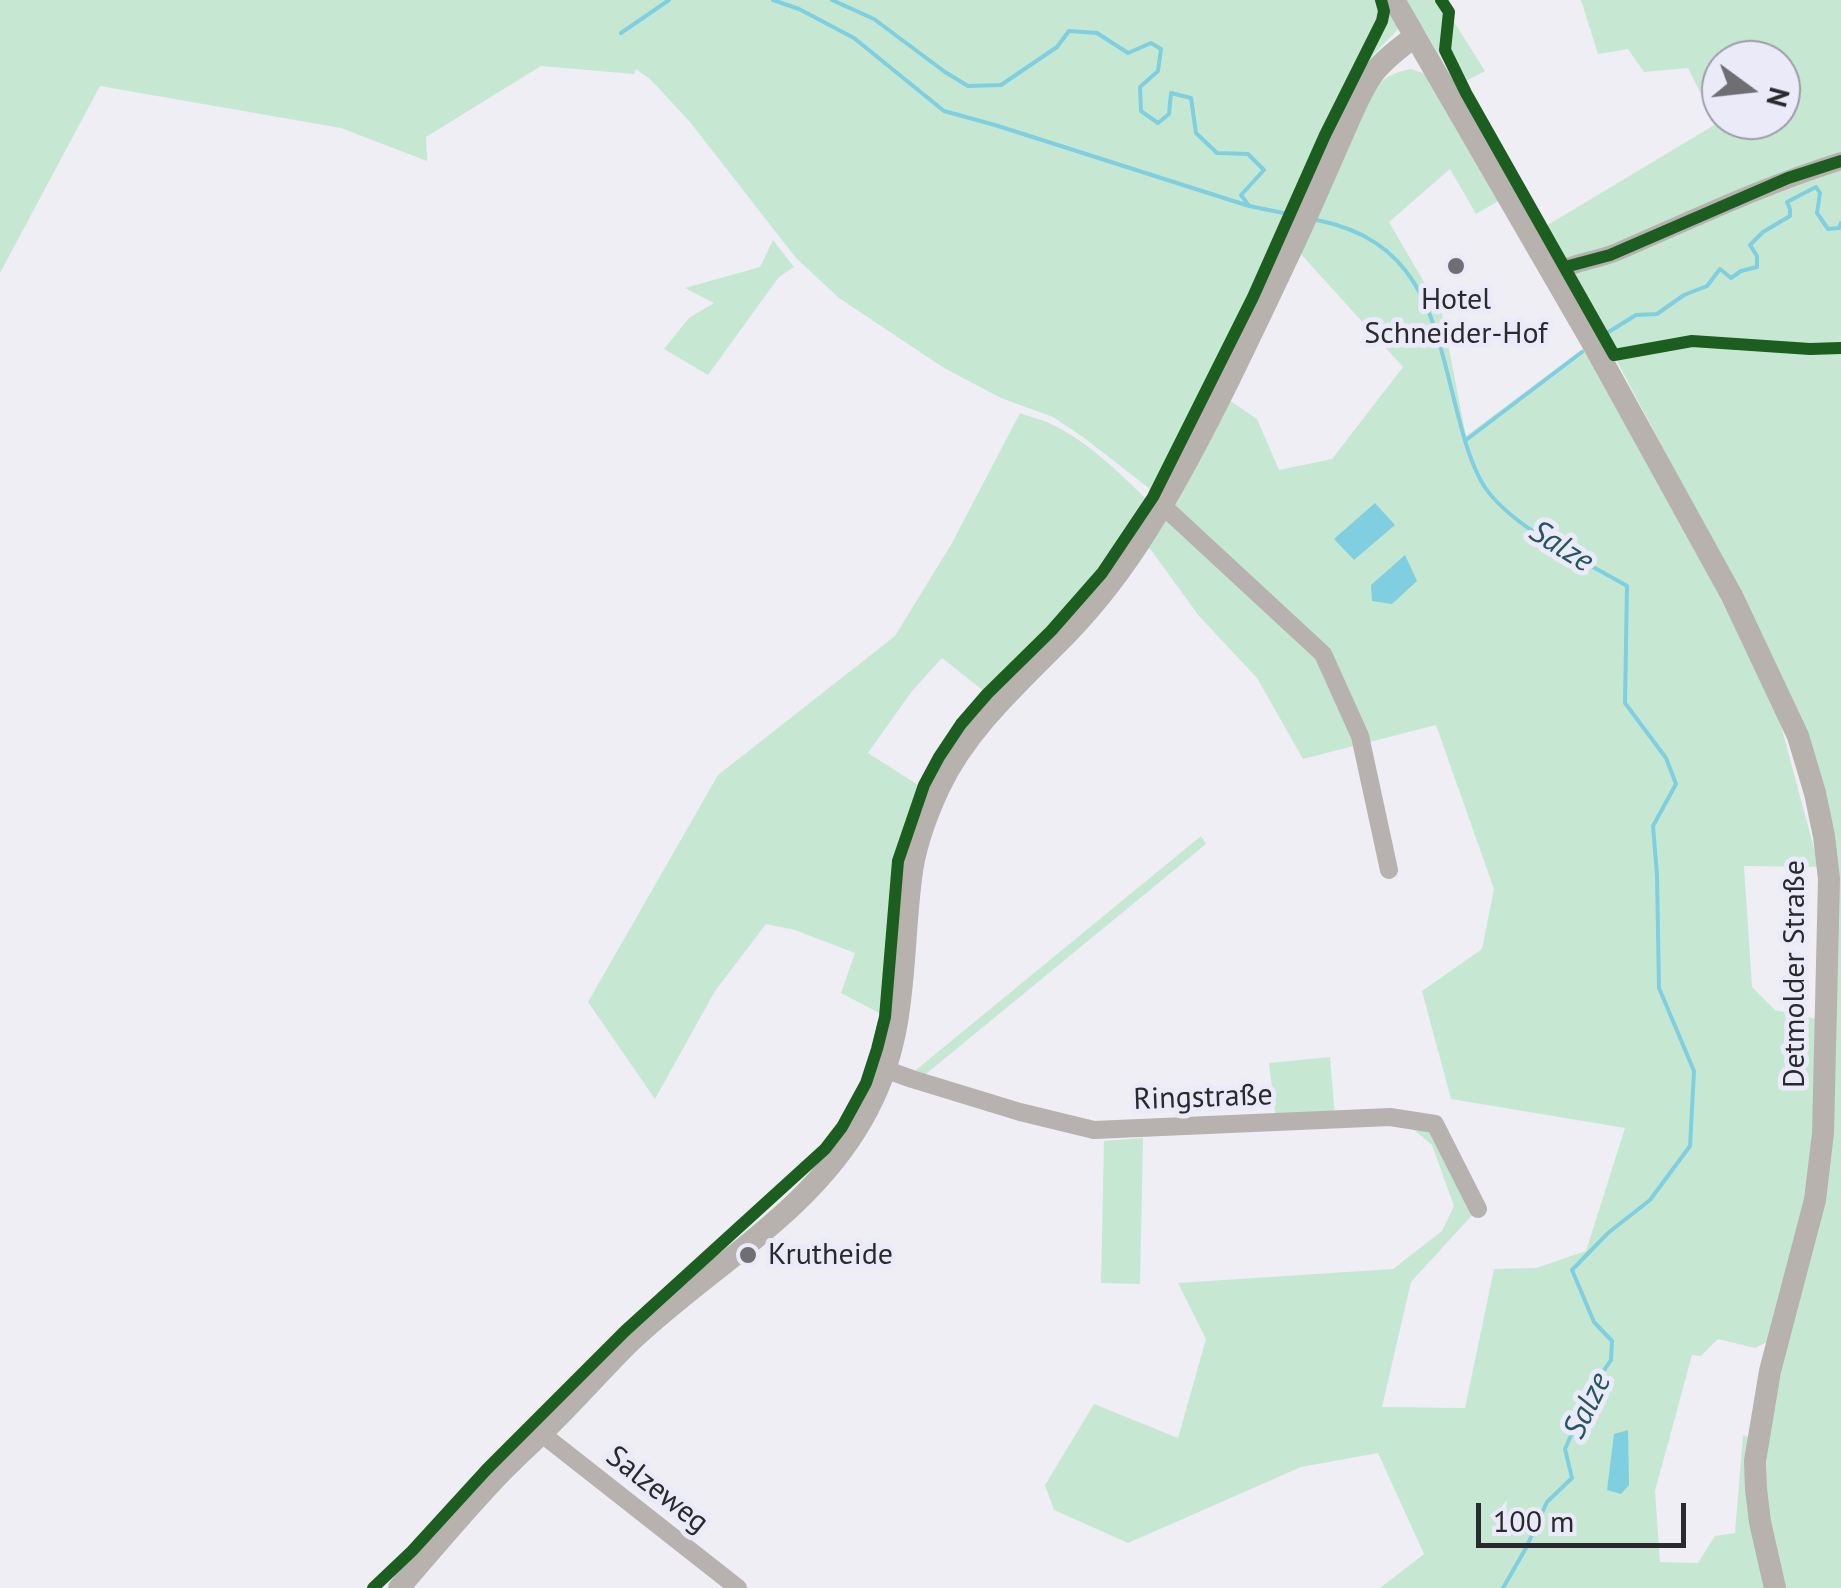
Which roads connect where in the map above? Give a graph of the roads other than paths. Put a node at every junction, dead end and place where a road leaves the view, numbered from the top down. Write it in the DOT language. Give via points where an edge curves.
graph roads {
  1 [pos="1394,0"];
  2 [pos="1415,36"];
  3 [pos="1841,162"];
  4 [pos="1551,274"];
  5 [pos="1162,505"];
  6 [pos="1389,870"];
  7 [pos="887,1070"];
  8 [pos="1478,1209"];
  9 [pos="542,1434"];
  10 [pos="399,1588"];
  11 [pos="738,1588"];
  12 [pos="1775,1588"];
  1 -- 2 [label="street, Detmolder Straße"];
  2 -- 4 [label="street, Detmolder Straße"];
  2 -- 5 [label="street" via="1374,72 1220,398"];
  3 -- 4 [label="street"];
  4 -- 12 [label="street, Detmolder Straße" via="1774,681 1798,736 1824,836 1823,1133 1815,1200 1770,1371 1755,1461"];
  5 -- 6 [label="street" via="1323,654 1360,736"];
  5 -- 7 [label="street" via="1106,590 988,714 938,790 911,876 904,983"];
  7 -- 8 [label="street, Ringstraße" via="1094,1130 1390,1117 1435,1124"];
  7 -- 9 [label="street" via="861,1122 818,1178 630,1342"];
  9 -- 10 [label="street"];
  9 -- 11 [label="street, Salzeweg"];
}
